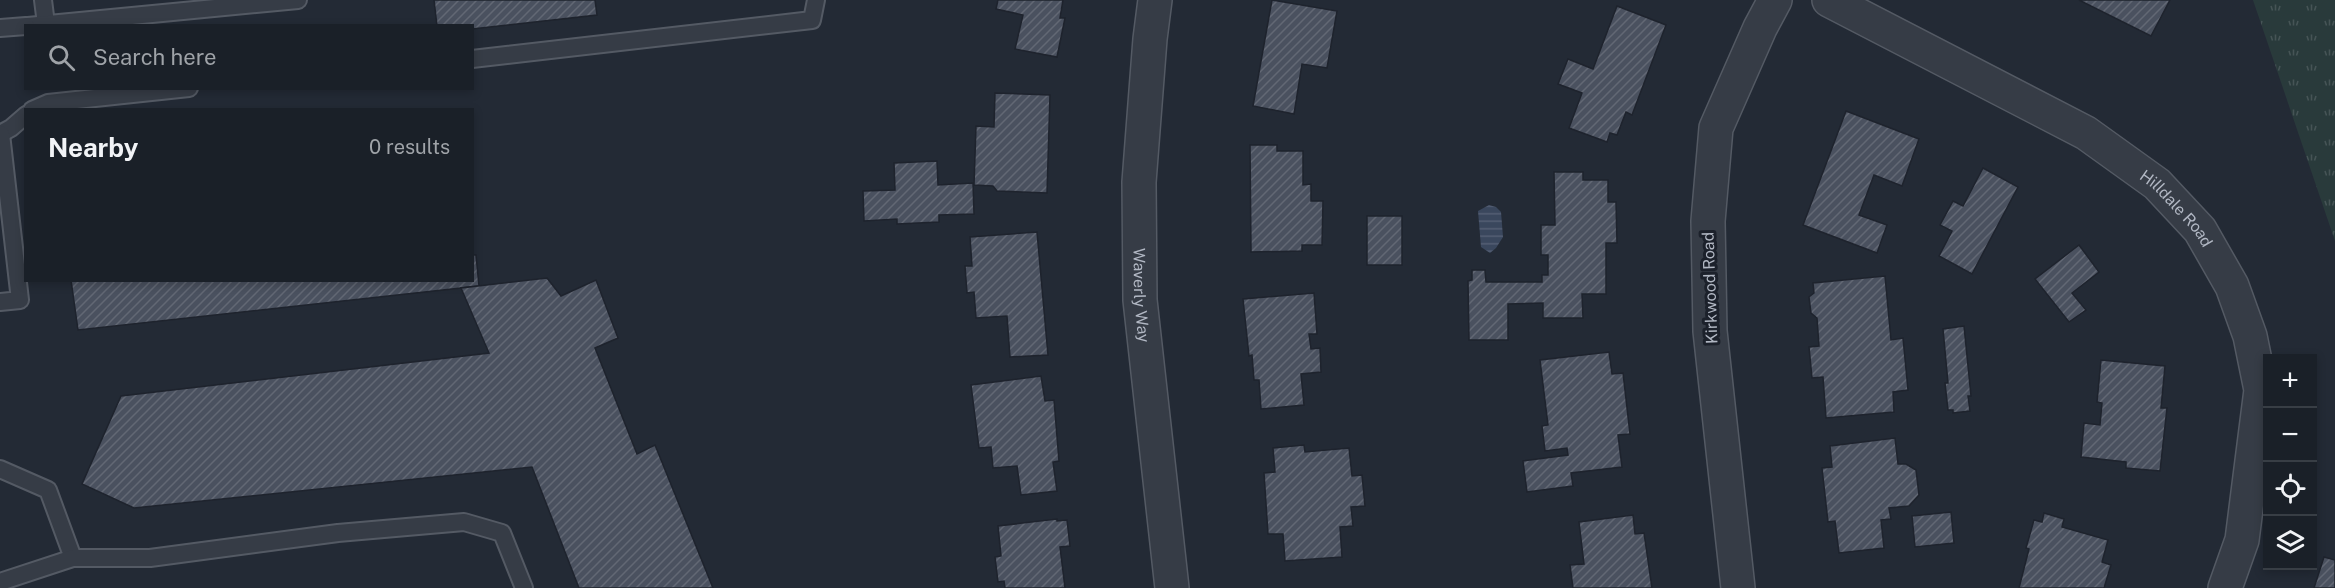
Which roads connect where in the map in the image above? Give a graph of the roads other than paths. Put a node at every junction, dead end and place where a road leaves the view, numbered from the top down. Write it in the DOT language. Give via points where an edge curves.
graph roads {
  1 [pos="43,0"];
  2 [pos="298,0"];
  3 [pos="816,0"];
  4 [pos="1155,0"];
  5 [pos="1775,0"];
  6 [pos="1828,0"];
  7 [pos="46,24"];
  8 [pos="24,26"];
  9 [pos="0,28"];
  10 [pos="474,58"];
  11 [pos="170,90"];
  12 [pos="37,108"];
  13 [pos="24,117"];
  14 [pos="0,134"];
  15 [pos="0,302"];
  16 [pos="0,469"];
  17 [pos="73,558"];
  18 [pos="0,582"];
  19 [pos="524,588"];
  20 [pos="1172,588"];
  21 [pos="1738,588"];
  22 [pos="2225,588"];
  1 -- 7 [label="lane"];
  2 -- 7 [label="lane"];
  3 -- 10 [label="lane" via="812,20"];
  4 -- 20 [label="street, Waverly Way" via="1140,182 1140,300"];
  5 -- 21 [label="street, Kirkwood Road" via="1716,129 1708,221 1710,331"];
  6 -- 22 [label="street, Hilldale Road" via="2086,133 2157,184 2200,230 2232,286 2250,336 2261,390 2242,540"];
  8 -- 9 [label="lane"];
  11 -- 12 [label="lane" via="48,103"];
  13 -- 14 [label="lane"];
  14 -- 15 [label="lane" via="20,300"];
  16 -- 17 [label="lane" via="48,490"];
  17 -- 18 [label="lane"];
  17 -- 19 [label="lane" via="150,558 338,533 464,522 502,533"];
}
